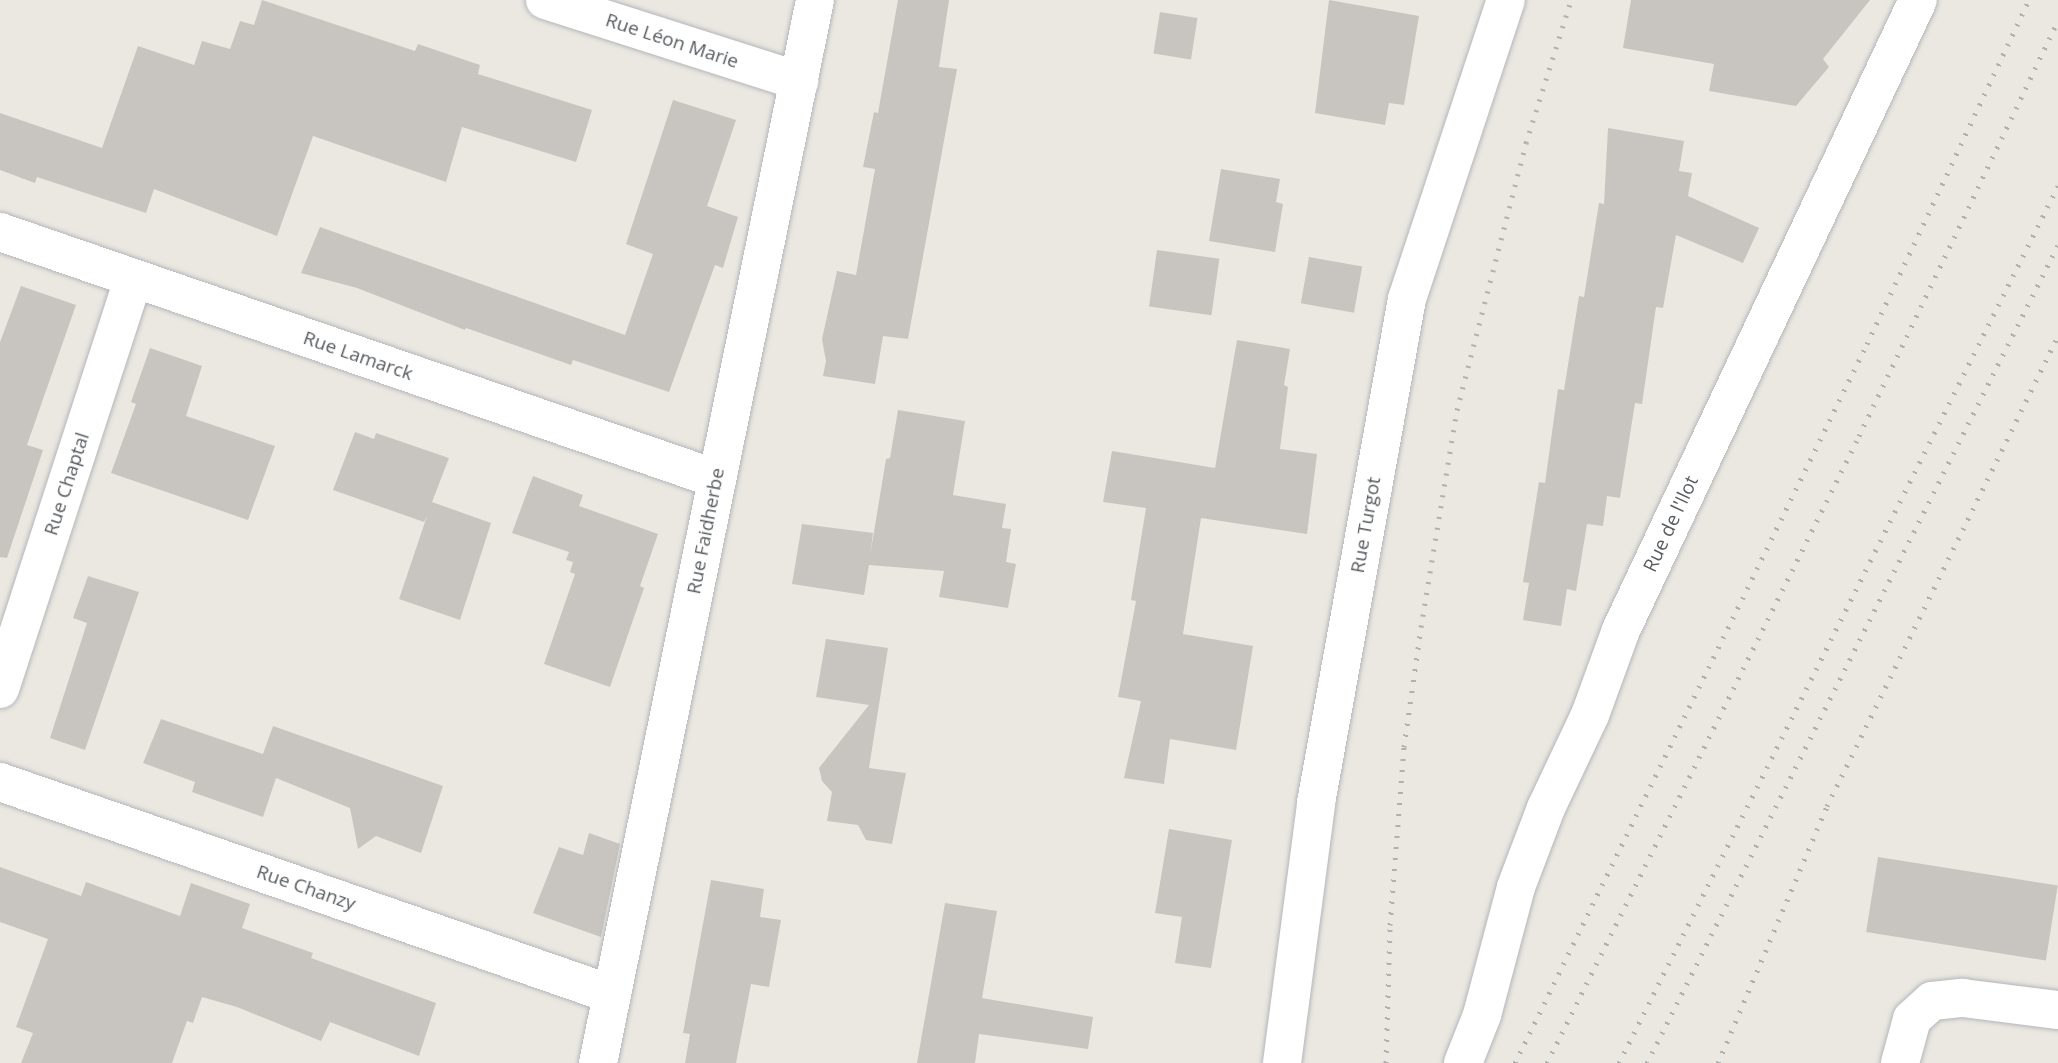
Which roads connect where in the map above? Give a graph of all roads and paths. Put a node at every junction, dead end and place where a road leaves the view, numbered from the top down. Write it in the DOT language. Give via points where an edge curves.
graph roads {
  1 [pos="545,0"];
  2 [pos="815,0"];
  3 [pos="1506,0"];
  4 [pos="1918,0"];
  5 [pos="799,81"];
  6 [pos="0,232"];
  7 [pos="133,279"];
  8 [pos="717,479"];
  9 [pos="0,689"];
  10 [pos="0,782"];
  11 [pos="611,994"];
  12 [pos="2058,1010"];
  13 [pos="598,1063"];
  14 [pos="1282,1063"];
  15 [pos="1463,1063"];
  16 [pos="1900,1063"];
  1 -- 5 [label="street, Rue Léon Marie"];
  2 -- 5 [label="street, Rue Faidherbe"];
  3 -- 14 [label="street, Rue Turgot" via="1407,299 1316,803"];
  4 -- 15 [label="street, Rue de l'Ilot" via="1621,630 1516,887 1482,1015"];
  5 -- 8 [label="street, Rue Faidherbe"];
  6 -- 7 [label="street, Rue Lamarck"];
  7 -- 8 [label="street, Rue Lamarck"];
  7 -- 9 [label="street, Rue Chaptal"];
  8 -- 11 [label="street, Rue Faidherbe"];
  10 -- 11 [label="street, Rue Chanzy"];
  11 -- 13 [label="street, Rue Faidherbe"];
  12 -- 16 [label="street" via="1963,998 1932,1001 1912,1019"];
}
